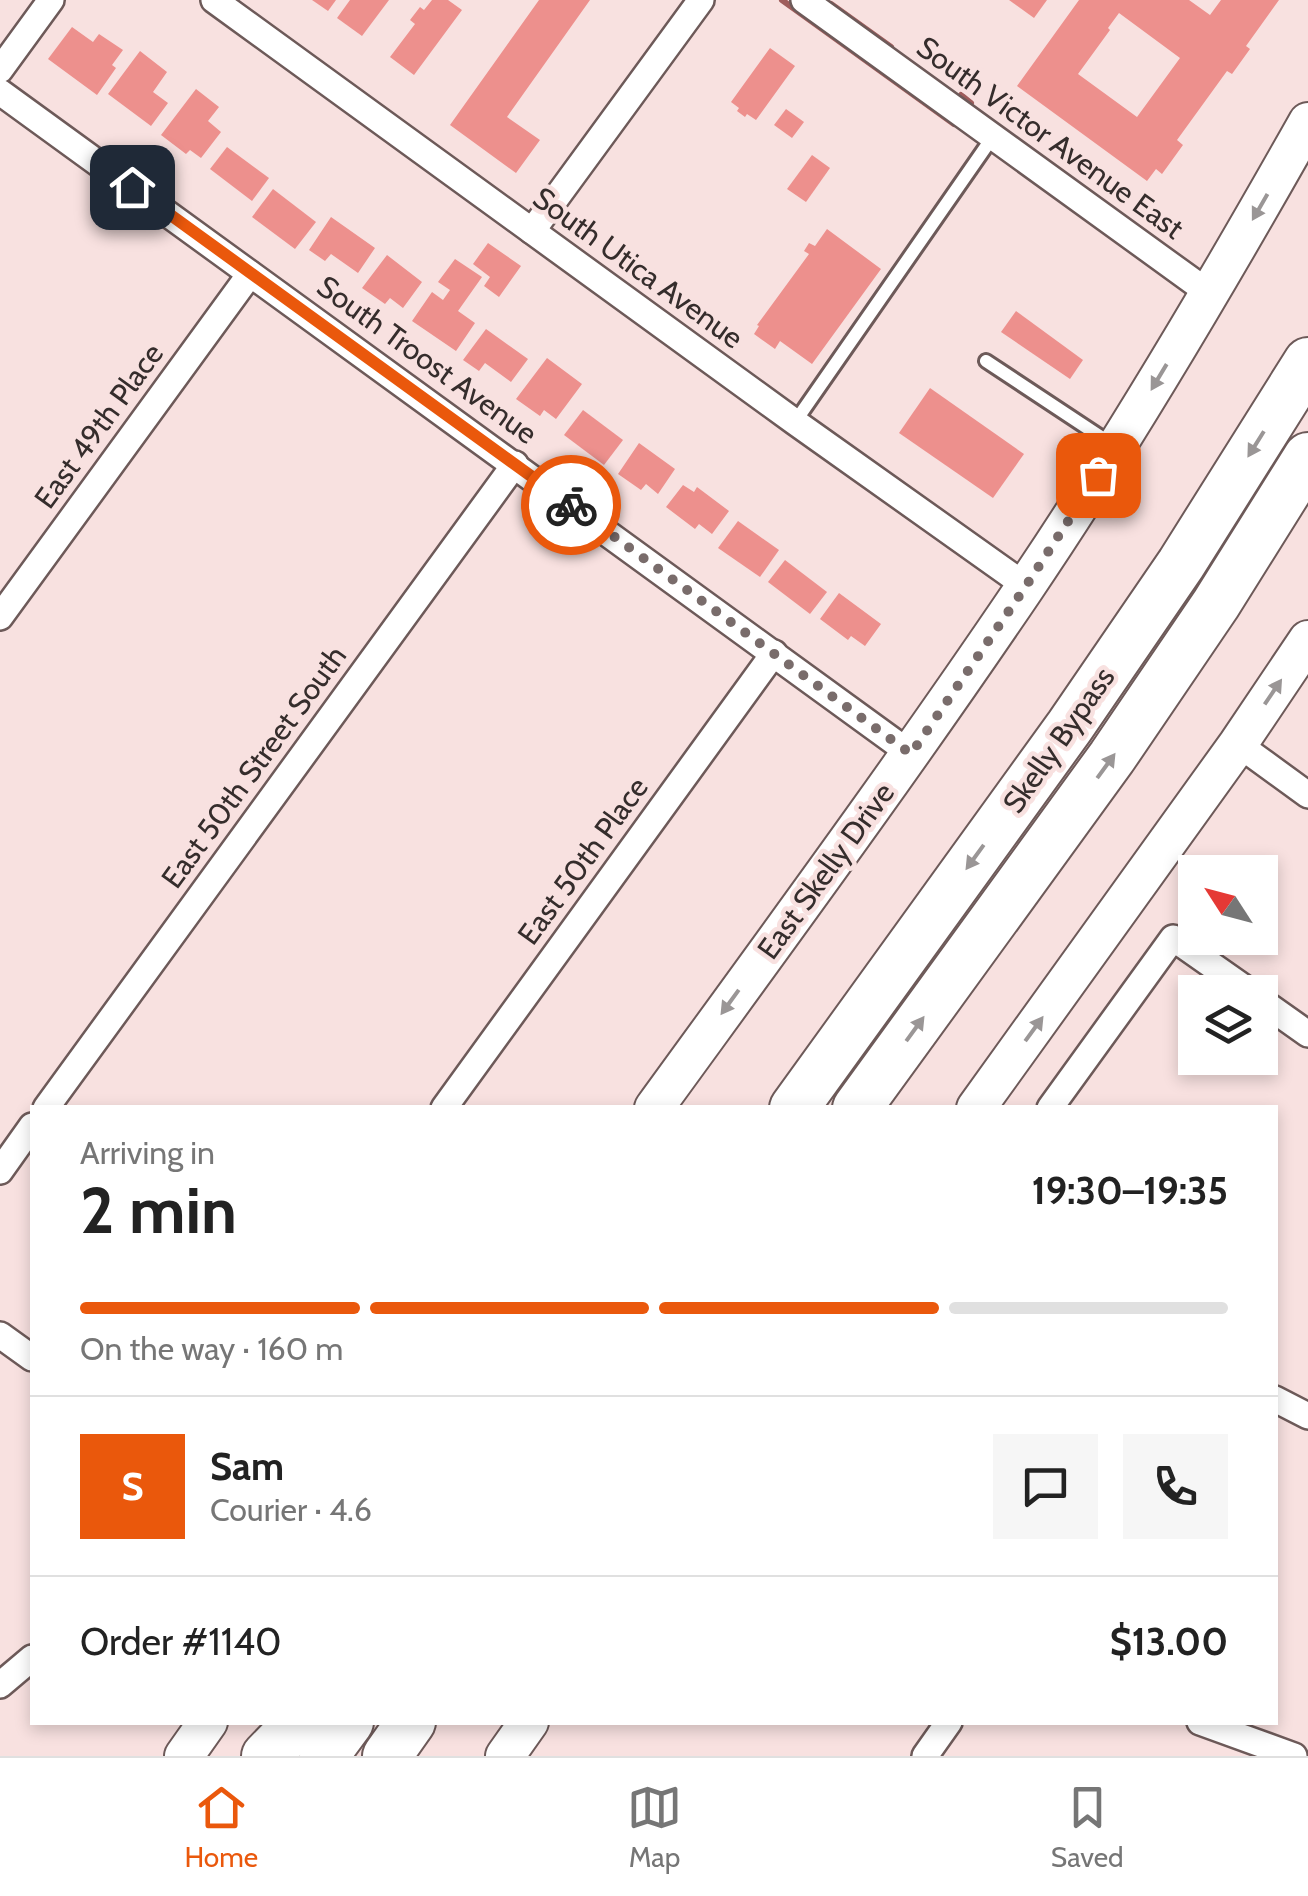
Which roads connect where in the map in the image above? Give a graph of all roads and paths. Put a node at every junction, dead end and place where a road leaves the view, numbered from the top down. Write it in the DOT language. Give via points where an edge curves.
graph roads {
  1 [pos="51,0"];
  2 [pos="214,0"];
  3 [pos="702,0"];
  4 [pos="804,0"];
  5 [pos="0,70"];
  6 [pos="0,92"];
  7 [pos="1308,122"];
  8 [pos="992,138"];
  9 [pos="532,231"];
  10 [pos="250,274"];
  11 [pos="1209,293"];
  12 [pos="986,360"];
  13 [pos="1308,362"];
  14 [pos="795,422"];
  15 [pos="1116,447"];
  16 [pos="1308,457"];
  17 [pos="515,464"];
  18 [pos="1026,586"];
  19 [pos="0,617"];
  20 [pos="1308,640"];
  21 [pos="774,653"];
  22 [pos="1238,744"];
  23 [pos="911,754"];
  24 [pos="1308,795"];
  25 [pos="1226,975"];
  26 [pos="1278,1013"];
  27 [pos="1308,1034"];
  28 [pos="48,1105"];
  29 [pos="446,1105"];
  30 [pos="656,1105"];
  31 [pos="796,1105"];
  32 [pos="860,1105"];
  33 [pos="978,1105"];
  34 [pos="1052,1105"];
  35 [pos="30,1129"];
  36 [pos="0,1171"];
  37 [pos="0,1335"];
  38 [pos="30,1357"];
  39 [pos="1278,1401"];
  40 [pos="1308,1416"];
  41 [pos="30,1660"];
  42 [pos="0,1685"];
  43 [pos="206,1725"];
  44 [pos="296,1725"];
  45 [pos="346,1725"];
  46 [pos="409,1725"];
  47 [pos="418,1725"];
  48 [pos="527,1725"];
  49 [pos="948,1725"];
  50 [pos="1208,1725"];
  51 [pos="184,1756"];
  52 [pos="266,1756"];
  53 [pos="324,1756"];
  54 [pos="386,1756"];
  55 [pos="402,1756"];
  56 [pos="505,1756"];
  57 [pos="925,1756"];
  58 [pos="1294,1756"];
  1 -- 5 [label="street"];
  2 -- 9 [label="street, South Utica Avenue"];
  3 -- 9 [label="street"];
  4 -- 8 [label="street, South Victor Avenue East"];
  6 -- 10 [label="street, South Troost Avenue"];
  7 -- 11 [label="main road, East Skelly Drive, one-way"];
  8 -- 11 [label="street, South Victor Avenue East"];
  8 -- 14 [label="lane"];
  9 -- 14 [label="street, South Utica Avenue"];
  10 -- 17 [label="street, South Troost Avenue"];
  10 -- 19 [label="street, East 49th Place"];
  11 -- 15 [label="main road, East Skelly Drive, one-way"];
  12 -- 15 [label="lane"];
  13 -- 31 [label="highway, Skelly Bypass, one-way" via="1070,726"];
  14 -- 18 [label="street, South Utica Avenue"];
  15 -- 18 [label="main road, East Skelly Drive"];
  32 -- 16 [label="highway, Skelly Bypass, one-way" via="1112,757"];
  17 -- 21 [label="street, South Troost Avenue"];
  17 -- 28 [label="street, East 50th Street South"];
  18 -- 23 [label="main road, East Skelly Drive"];
  22 -- 20 [label="main road, one-way"];
  21 -- 23 [label="street, South Troost Avenue"];
  21 -- 29 [label="street, East 50th Place"];
  22 -- 24 [label="street"];
  33 -- 22 [label="main road, one-way"];
  23 -- 30 [label="main road, East Skelly Drive, one-way"];
  25 -- 34 [label="street" via="1173,938"];
  26 -- 27 [label="street"];
  35 -- 36 [label="street"];
  37 -- 38 [label="street"];
  39 -- 40 [label="street"];
  41 -- 42 [label="street"];
  43 -- 51 [label="main road"];
  44 -- 52 [label="highway"];
  45 -- 53 [label="highway"];
  46 -- 54 [label="highway"];
  47 -- 55 [label="highway"];
  48 -- 56 [label="main road"];
  49 -- 57 [label="street"];
  50 -- 58 [label="street"];
}
